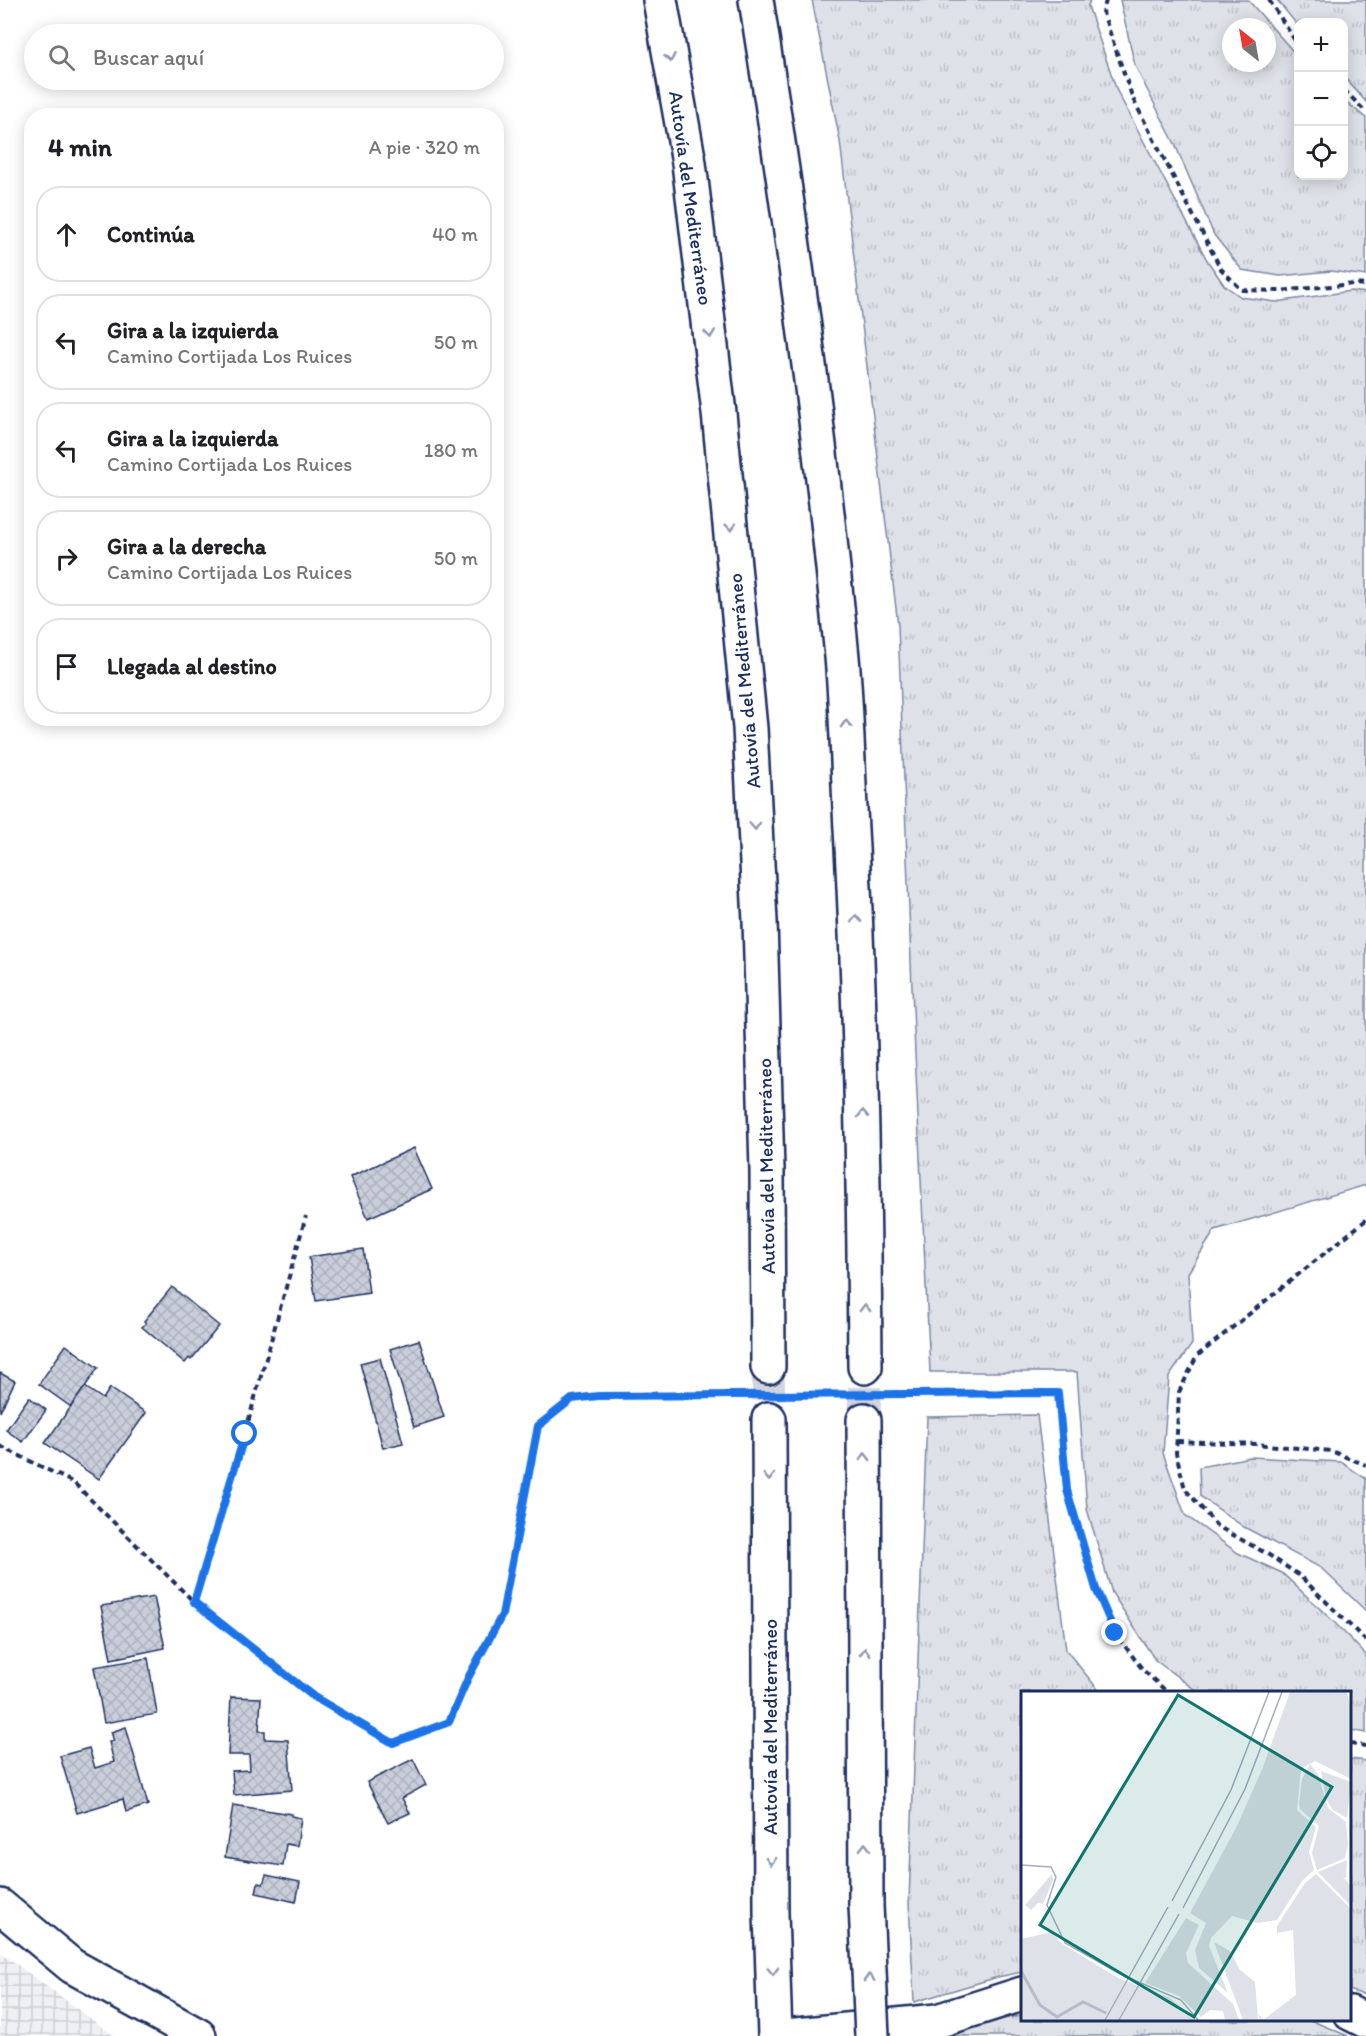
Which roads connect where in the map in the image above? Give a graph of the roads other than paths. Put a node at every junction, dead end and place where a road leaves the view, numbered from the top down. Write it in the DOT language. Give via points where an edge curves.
graph roads {
  1 [pos="660,0"];
  2 [pos="756,0"];
  3 [pos="768,1367"];
  4 [pos="865,1367"];
  5 [pos="769,1419"];
  6 [pos="864,1420"];
  7 [pos="0,1906"];
  8 [pos="1021,1996"];
  9 [pos="1351,2014"];
  10 [pos="1366,2021"];
  11 [pos="199,2036"];
  12 [pos="776,2036"];
  13 [pos="786,2036"];
  14 [pos="872,2036"];
  1 -- 3 [label="main road, Autovía del Mediterráneo, one-way" via="689,163 750,728 767,1158"];
  4 -- 2 [label="main road, one-way" via="864,1139 842,660 809,354"];
  5 -- 12 [label="main road, Autovía del Mediterráneo, one-way" via="771,1912"];
  14 -- 6 [label="main road, one-way, bridge" via="866,1905"];
  7 -- 11 [label="main road" via="72,1966"];
  8 -- 13 [label="main road" via="937,2021"];
  9 -- 10 [label="main road"];
}
